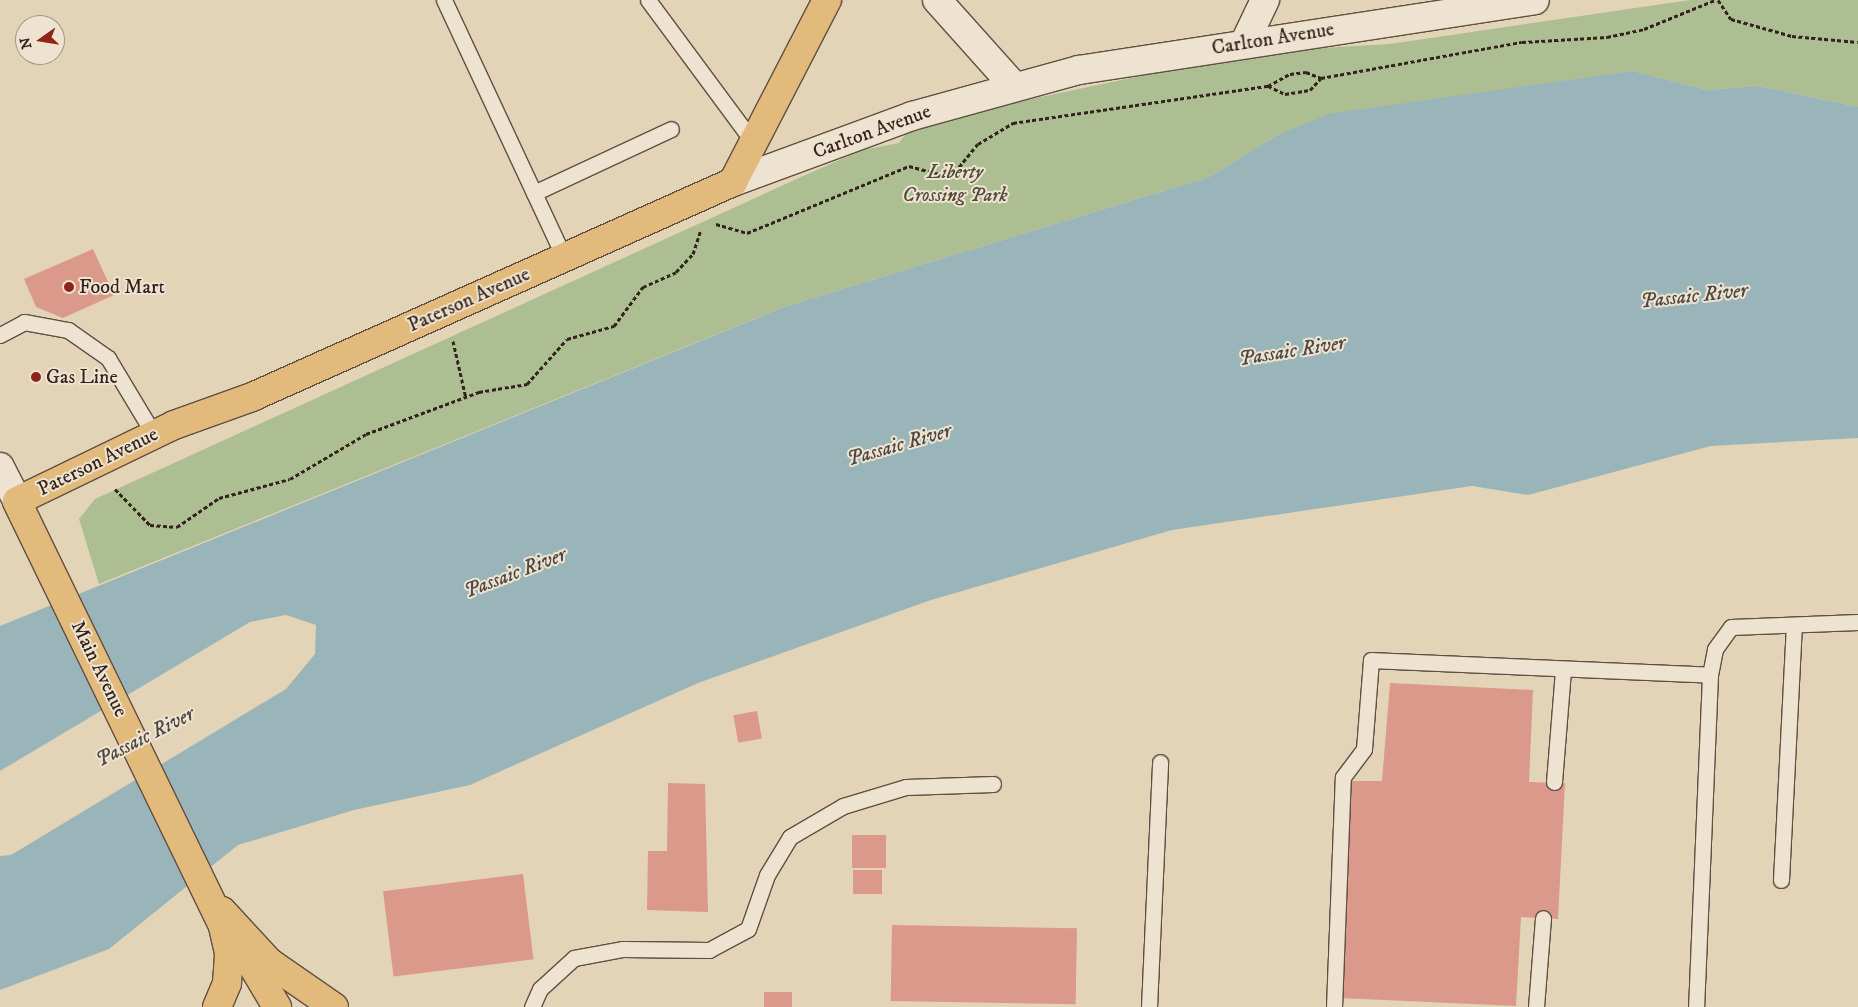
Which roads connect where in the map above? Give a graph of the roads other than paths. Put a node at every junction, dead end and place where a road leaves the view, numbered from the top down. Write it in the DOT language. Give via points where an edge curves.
graph roads {
  1 [pos="444,0"];
  2 [pos="648,0"];
  3 [pos="937,0"];
  4 [pos="1265,0"];
  5 [pos="1535,0"];
  6 [pos="821,4"];
  7 [pos="1244,44"];
  8 [pos="1012,85"];
  9 [pos="671,129"];
  10 [pos="754,142"];
  11 [pos="733,182"];
  12 [pos="534,193"];
  13 [pos="564,257"];
  14 [pos="0,335"];
  15 [pos="154,435"];
  16 [pos="0,467"];
  17 [pos="17,501"];
  18 [pos="1858,622"];
  19 [pos="1794,625"];
  20 [pos="1563,669"];
  21 [pos="1710,675"];
  22 [pos="1160,762"];
  23 [pos="1554,782"];
  24 [pos="993,784"];
  25 [pos="1781,880"];
  26 [pos="212,898"];
  27 [pos="1543,918"];
  28 [pos="217,1007"];
  29 [pos="277,1007"];
  30 [pos="334,1007"];
  31 [pos="532,1007"];
  32 [pos="1149,1007"];
  33 [pos="1334,1007"];
  34 [pos="1536,1007"];
  35 [pos="1696,1007"];
  1 -- 12 [label="lane"];
  2 -- 10 [label="lane"];
  3 -- 8 [label="street"];
  4 -- 7 [label="street"];
  5 -- 7 [label="street, Carlton Avenue"];
  6 -- 10 [label="main road"];
  7 -- 8 [label="street, Carlton Avenue"];
  8 -- 11 [label="street, Carlton Avenue" via="912,116"];
  9 -- 12 [label="lane"];
  10 -- 11 [label="main road"];
  11 -- 13 [label="main road, Paterson Avenue"];
  12 -- 13 [label="lane"];
  13 -- 15 [label="main road, Paterson Avenue" via="252,397"];
  14 -- 15 [label="lane" via="24,322 68,330 108,358"];
  15 -- 17 [label="main road, Paterson Avenue"];
  16 -- 17 [label="street, Main Avenue"];
  17 -- 26 [label="main road, Main Avenue"];
  18 -- 19 [label="lane"];
  19 -- 21 [label="lane" via="1731,627 1714,649"];
  19 -- 25 [label="lane"];
  20 -- 21 [label="lane"];
  20 -- 23 [label="lane"];
  20 -- 33 [label="lane" via="1371,660 1364,749 1343,777"];
  21 -- 35 [label="lane"];
  22 -- 32 [label="lane"];
  24 -- 31 [label="lane" via="906,786 843,806 790,837 767,875 748,929 709,950 623,949 574,958 540,989"];
  26 -- 28 [label="main road" via="229,954 227,983"];
  26 -- 29 [label="main road"];
  26 -- 30 [label="main road" via="269,962"];
  27 -- 34 [label="lane"];
}
